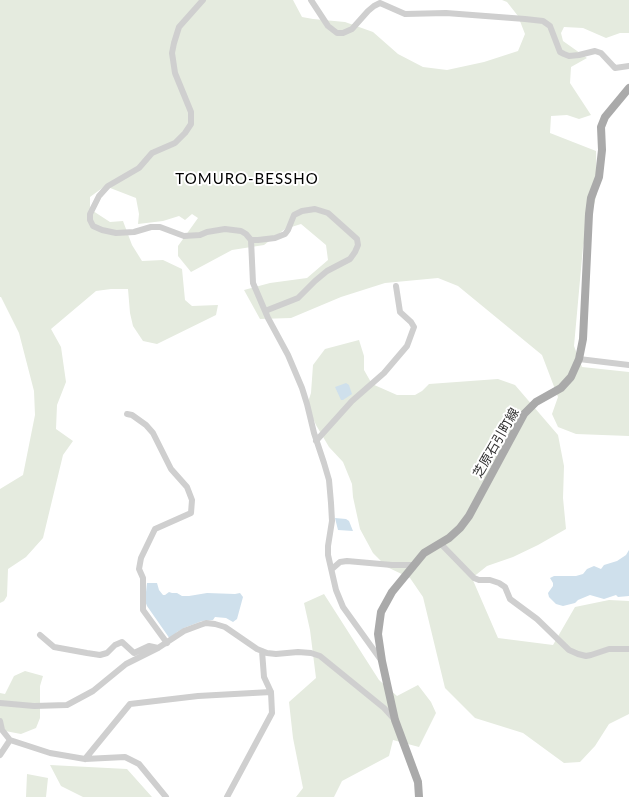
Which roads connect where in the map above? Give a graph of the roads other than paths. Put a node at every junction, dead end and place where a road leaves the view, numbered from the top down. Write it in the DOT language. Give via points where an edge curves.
graph roads {
  1 [pos="203,0"];
  2 [pos="311,0"];
  3 [pos="629,66"];
  4 [pos="629,88"];
  5 [pos="251,240"];
  6 [pos="396,286"];
  7 [pos="265,310"];
  8 [pos="579,359"];
  9 [pos="629,365"];
  10 [pos="127,414"];
  11 [pos="316,441"];
  12 [pos="440,544"];
  13 [pos="414,565"];
  14 [pos="332,568"];
  15 [pos="40,635"];
  16 [pos="167,643"];
  17 [pos="158,648"];
  18 [pos="629,649"];
  19 [pos="262,651"];
  20 [pos="382,661"];
  21 [pos="271,692"];
  22 [pos="0,702"];
  23 [pos="395,720"];
  24 [pos="0,721"];
  25 [pos="10,740"];
  26 [pos="0,755"];
  27 [pos="85,759"];
  28 [pos="166,797"];
  29 [pos="227,797"];
  30 [pos="419,797"];
  1 -- 5 [label="street" via="179,27 172,53 175,73 191,112 191,124 175,143 152,154 139,168 108,186 99,196 90,214 90,220 93,226 116,233 160,227 184,236 225,229 241,231"];
  2 -- 3 [label="street" via="328,26 337,33 352,29 380,3 405,14 446,13 525,19 550,26 560,52 564,54 574,56 595,51 601,53 615,68"];
  4 -- 8 [label="main road, 芝原石引町線" via="605,117 601,127 599,177 591,198 583,339"];
  5 -- 7 [label="street" via="253,283"];
  5 -- 7 [label="street" via="276,238 285,234 294,215 316,209 328,213 357,240 358,246 350,259 327,272 298,298"];
  6 -- 11 [label="street" via="400,312 414,327 407,346 384,373 348,405"];
  7 -- 11 [label="street" via="302,388"];
  8 -- 9 [label="street"];
  8 -- 12 [label="main road, 芝原石引町線" via="571,377 561,388 536,402 524,414 469,516 460,528"];
  10 -- 16 [label="street" via="146,425 153,433 171,469 187,488 192,500 191,513 155,529 141,558 139,569 143,578 144,610"];
  11 -- 14 [label="street" via="324,463 331,503 332,521 328,546"];
  12 -- 13 [label="main road, 芝原石引町線" via="424,553"];
  12 -- 18 [label="street" via="474,578 499,582 505,587 510,599 537,619 569,650 586,656 608,649"];
  13 -- 14 [label="street" via="347,561 340,562"];
  13 -- 20 [label="main road, 芝原石引町線" via="392,592 381,612 378,634"];
  14 -- 20 [label="street" via="336,590 343,607"];
  15 -- 17 [label="street" via="54,647 86,654 107,653 122,642 134,653 150,646"];
  16 -- 17 [label="street"];
  16 -- 19 [label="street" via="184,631 200,625 215,624"];
  17 -- 22 [label="street" via="126,664 93,691 67,705 34,706"];
  19 -- 21 [label="street" via="264,677"];
  19 -- 23 [label="street" via="276,654 311,653 320,656"];
  20 -- 23 [label="main road, 芝原石引町線"];
  21 -- 27 [label="street" via="198,696 130,704"];
  21 -- 29 [label="street" via="272,713"];
  23 -- 30 [label="main road, 芝原石引町線" via="418,782"];
  24 -- 25 [label="street" via="2,730"];
  25 -- 26 [label="street"];
  25 -- 27 [label="street" via="50,753"];
  27 -- 28 [label="street" via="125,757 139,764"];
}
